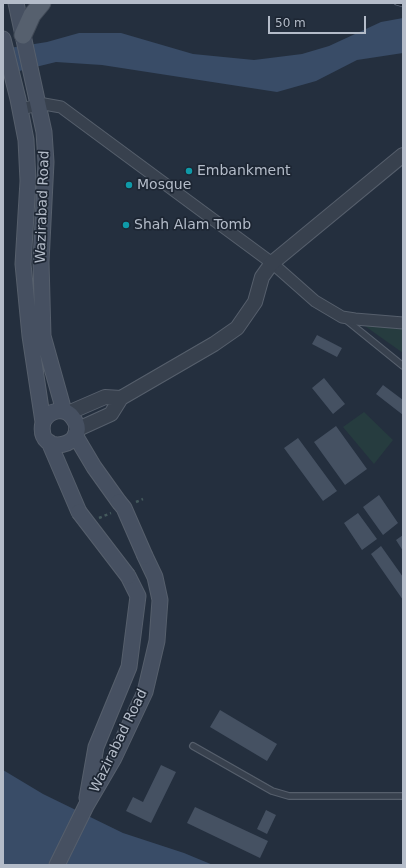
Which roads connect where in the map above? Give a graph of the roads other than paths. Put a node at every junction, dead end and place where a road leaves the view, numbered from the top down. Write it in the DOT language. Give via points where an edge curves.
graph roads {
  1 [pos="16,3"];
  2 [pos="42,3"];
  3 [pos="23,35"];
  4 [pos="3,40"];
  5 [pos="37,99"];
  6 [pos="19,104"];
  7 [pos="403,155"];
  8 [pos="272,263"];
  9 [pos="342,317"];
  10 [pos="403,323"];
  11 [pos="403,366"];
  12 [pos="121,398"];
  13 [pos="66,412"];
  14 [pos="43,422"];
  15 [pos="76,432"];
  16 [pos="50,442"];
  17 [pos="193,746"];
  18 [pos="403,796"];
  19 [pos="86,806"];
  20 [pos="57,865"];
  1 -- 3 [label="main road, Wazirabad Road"];
  2 -- 3 [label="main road" via="32,15"];
  3 -- 5 [label="main road, Wazirabad Road"];
  4 -- 6 [label="main road, Wazirabad Road"];
  5 -- 6 [label="street"];
  5 -- 8 [label="street" via="44,104 61,107"];
  5 -- 13 [label="main road, Wazirabad Road" via="44,132 46,162 41,262 43,336"];
  6 -- 14 [label="main road, Wazirabad Road" via="26,140 28,181 23,264 30,336"];
  7 -- 8 [label="street"];
  8 -- 9 [label="street" via="315,301"];
  8 -- 12 [label="street" via="262,277 255,302 237,328"];
  9 -- 10 [label="street"];
  9 -- 11 [label="lane"];
  12 -- 13 [label="street" via="105,397"];
  12 -- 15 [label="street" via="111,414"];
  13 -- 14 [label="main road" via="49,414"];
  13 -- 15 [label="main road" via="75,420"];
  14 -- 16 [label="main road" via="43,433"];
  15 -- 16 [label="main road" via="64,445 59,446"];
  15 -- 19 [label="main road, Wazirabad Road, bridge" via="94,467 124,508 155,577 160,600 158,641 145,692 114,758"];
  16 -- 19 [label="main road, Wazirabad Road, bridge" via="78,512 128,576 138,596 129,667 96,747"];
  17 -- 18 [label="lane" via="272,790 289,796"];
  19 -- 20 [label="main road, Wazirabad Road"];
}
